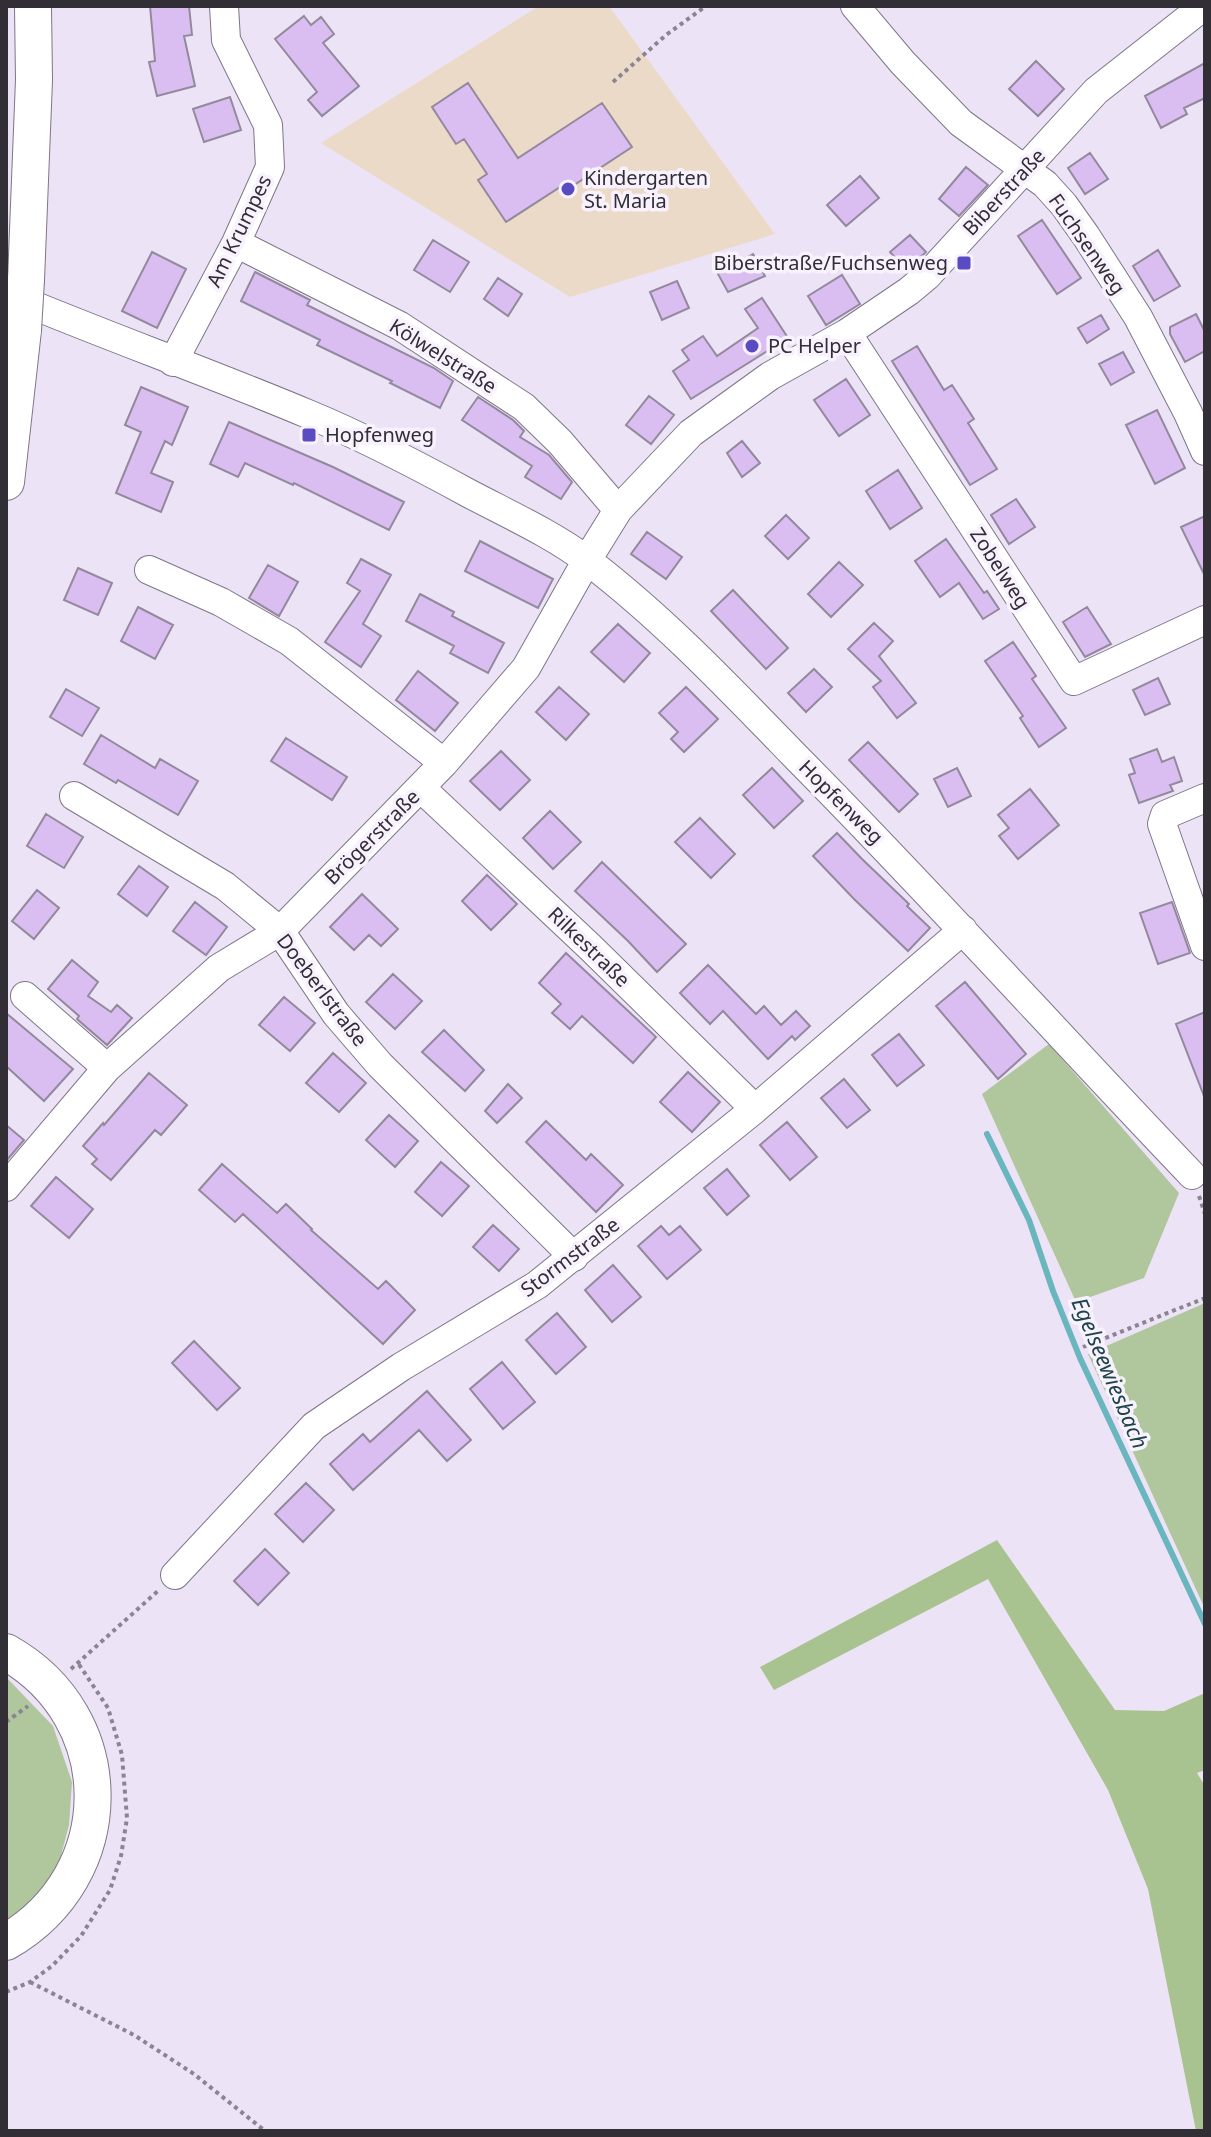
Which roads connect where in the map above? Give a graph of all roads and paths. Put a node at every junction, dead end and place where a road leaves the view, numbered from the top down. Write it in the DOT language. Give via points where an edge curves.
graph roads {
  1 [pos="33,6"];
  2 [pos="224,6"];
  3 [pos="706,6"];
  4 [pos="855,6"];
  5 [pos="1204,6"];
  6 [pos="613,82"];
  7 [pos="1025,170"];
  8 [pos="236,243"];
  9 [pos="16,287"];
  10 [pos="847,333"];
  11 [pos="173,362"];
  12 [pos="1205,451"];
  13 [pos="6,482"];
  14 [pos="618,510"];
  15 [pos="587,560"];
  16 [pos="149,570"];
  17 [pos="1205,620"];
  18 [pos="444,763"];
  19 [pos="421,788"];
  20 [pos="74,796"];
  21 [pos="1205,798"];
  22 [pos="963,930"];
  23 [pos="280,931"];
  24 [pos="1205,946"];
  25 [pos="25,996"];
  26 [pos="107,1068"];
  27 [pos="755,1109"];
  28 [pos="1192,1175"];
  29 [pos="6,1187"];
  30 [pos="574,1257"];
  31 [pos="1205,1298"];
  32 [pos="1083,1347"];
  33 [pos="175,1575"];
  34 [pos="6,1652"];
  35 [pos="78,1663"];
  36 [pos="33,1702"];
  37 [pos="6,1722"];
  38 [pos="6,1942"];
  39 [pos="30,1982"];
  40 [pos="265,2131"];
  1 -- 9 [label="main road" via="34,80"];
  2 -- 8 [label="street, Am Krumpes" via="226,40 268,125 270,167"];
  3 -- 6 [label="path"];
  4 -- 7 [label="street, Fuchsenweg" via="961,123"];
  5 -- 7 [label="street, Biberstraße" via="1096,91"];
  7 -- 10 [label="street, Biberstraße" via="927,276"];
  7 -- 12 [label="street, Fuchsenweg" via="1064,205 1138,317"];
  8 -- 11 [label="street, Am Krumpes"];
  8 -- 14 [label="street, Kölwelstraße" via="400,326 524,407"];
  9 -- 11 [label="street, Hopfenweg"];
  9 -- 13 [label="main road, bridge" via="23,330"];
  10 -- 14 [label="street, Biberstraße" via="770,376 691,433"];
  10 -- 17 [label="street, Zobelweg" via="1074,681"];
  11 -- 15 [label="street, Hopfenweg" via="390,451"];
  14 -- 15 [label="street, Biberstraße"];
  15 -- 18 [label="street, Brögerstraße" via="526,668"];
  15 -- 22 [label="street, Hopfenweg" via="718,678"];
  16 -- 18 [label="street" via="221,602 289,641"];
  18 -- 19 [label="street, Brögerstraße"];
  19 -- 23 [label="street, Brögerstraße"];
  19 -- 27 [label="street, Rilkestraße"];
  20 -- 23 [label="street, Doeberlstraße" via="225,886"];
  21 -- 24 [label="street" via="1165,815 1162,824"];
  22 -- 27 [label="street, Stormstraße"];
  22 -- 28 [label="street, Hopfenweg"];
  23 -- 26 [label="street, Brögerstraße" via="219,968"];
  23 -- 30 [label="street, Doeberlstraße" via="336,1014 380,1065"];
  25 -- 26 [label="street"];
  26 -- 29 [label="street, Brögerstraße"];
  27 -- 30 [label="street, Stormstraße"];
  30 -- 33 [label="street, Stormstraße" via="314,1426"];
  31 -- 32 [label="path"];
  33 -- 35 [label="path"];
  34 -- 38 [label="main road" via="37,1672 79,1727 92,1798 91,1824 73,1876 42,1917"];
  36 -- 37 [label="path"];
  39 -- 40 [label="path" via="134,2035 194,2074"];
}
